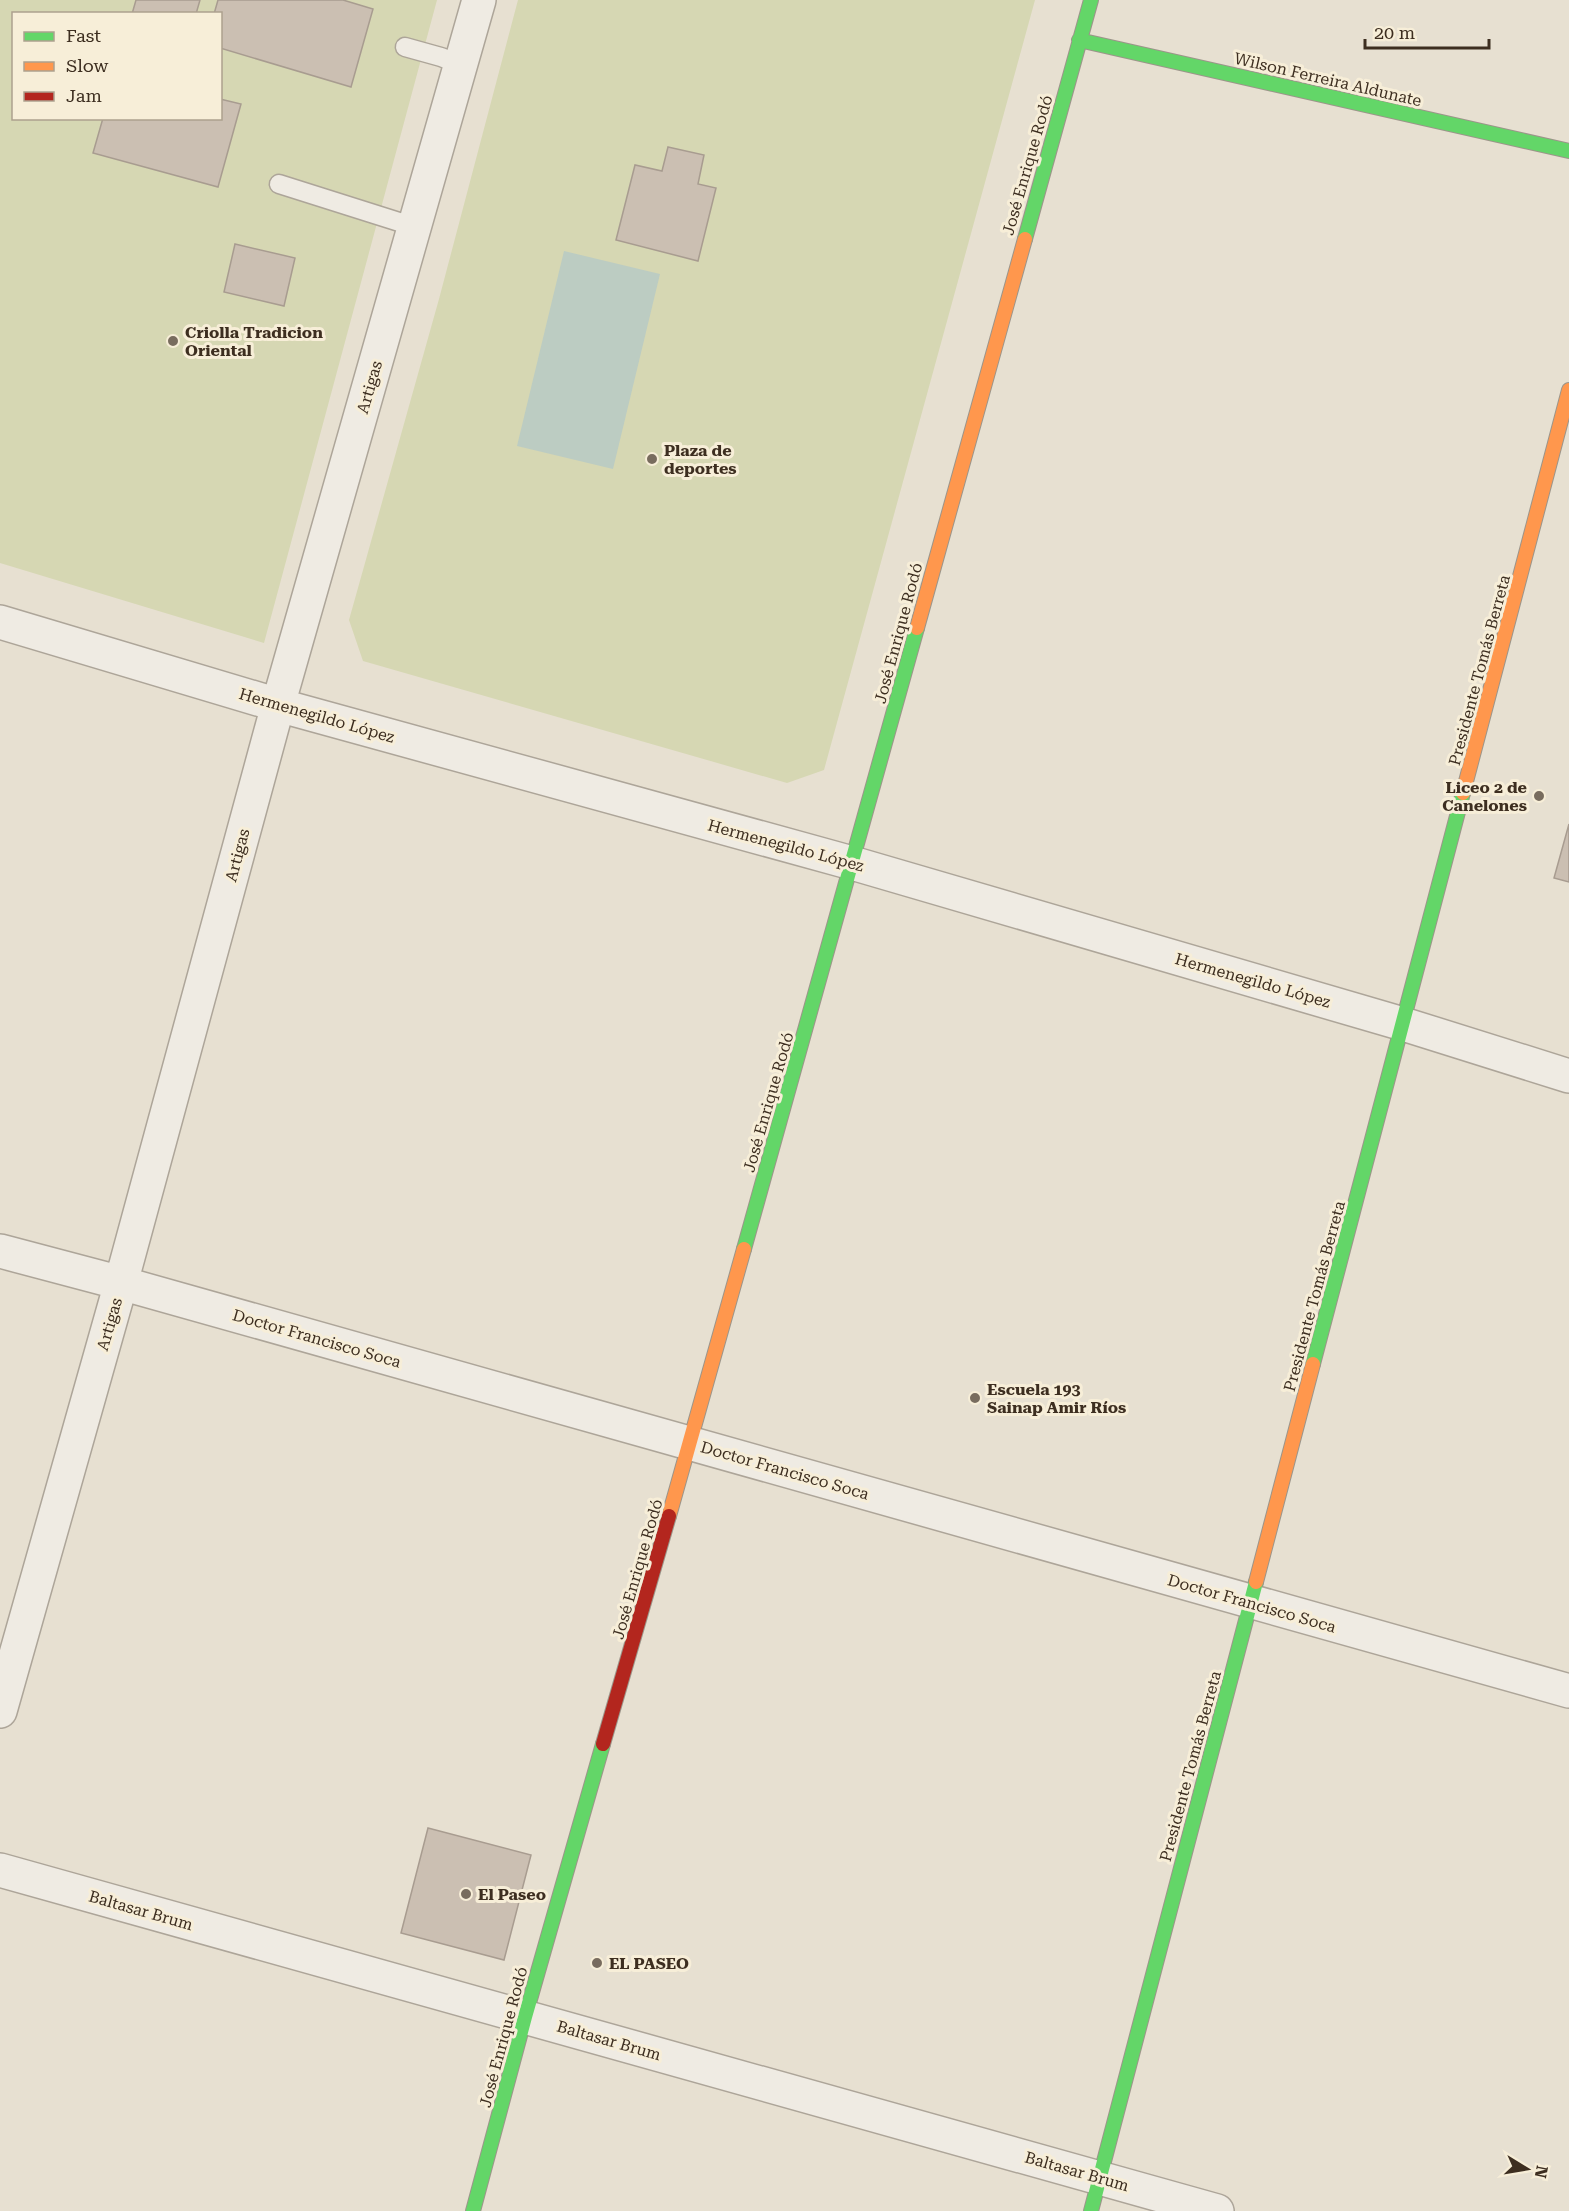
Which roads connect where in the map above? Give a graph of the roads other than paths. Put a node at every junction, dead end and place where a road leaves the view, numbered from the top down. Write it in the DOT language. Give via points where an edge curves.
graph roads {
  1 [pos="479,0"];
  2 [pos="1091,0"];
  3 [pos="1079,40"];
  4 [pos="405,47"];
  5 [pos="462,64"];
  6 [pos="1569,151"];
  7 [pos="279,184"];
  8 [pos="415,227"];
  9 [pos="1569,390"];
  10 [pos="0,622"];
  11 [pos="278,705"];
  12 [pos="852,863"];
  13 [pos="1403,1024"];
  14 [pos="1569,1076"];
  15 [pos="0,1251"];
  16 [pos="121,1283"];
  17 [pos="690,1443"];
  18 [pos="1250,1602"];
  19 [pos="1569,1691"];
  20 [pos="0,1711"];
  21 [pos="0,1870"];
  22 [pos="525,2017"];
  23 [pos="1100,2178"];
  24 [pos="473,2211"];
  25 [pos="1091,2211"];
  26 [pos="1217,2211"];
  1 -- 5 [label="street, Artigas"];
  2 -- 3 [label="main road, José Enrique Rodó"];
  3 -- 6 [label="main road, Wilson Ferreira Aldunate"];
  3 -- 12 [label="main road, José Enrique Rodó"];
  4 -- 5 [label="lane"];
  5 -- 8 [label="street, Artigas"];
  7 -- 8 [label="lane"];
  8 -- 11 [label="street, Artigas"];
  9 -- 13 [label="main road, Presidente Tomás Berreta"];
  10 -- 11 [label="street, Hermenegildo López"];
  11 -- 12 [label="street, Hermenegildo López"];
  11 -- 16 [label="street, Artigas"];
  12 -- 13 [label="street, Hermenegildo López"];
  12 -- 17 [label="main road, José Enrique Rodó"];
  13 -- 14 [label="street, Hermenegildo López"];
  13 -- 18 [label="main road, Presidente Tomás Berreta"];
  15 -- 16 [label="street, Doctor Francisco Soca"];
  16 -- 17 [label="street, Doctor Francisco Soca"];
  16 -- 20 [label="street, Artigas"];
  17 -- 18 [label="street, Doctor Francisco Soca"];
  17 -- 22 [label="main road, José Enrique Rodó"];
  18 -- 19 [label="street, Doctor Francisco Soca"];
  18 -- 23 [label="main road, Presidente Tomás Berreta"];
  21 -- 22 [label="street, Baltasar Brum"];
  22 -- 23 [label="street, Baltasar Brum"];
  22 -- 24 [label="main road, José Enrique Rodó"];
  23 -- 25 [label="main road, Presidente Tomás Berreta"];
  23 -- 26 [label="street, Baltasar Brum"];
}
